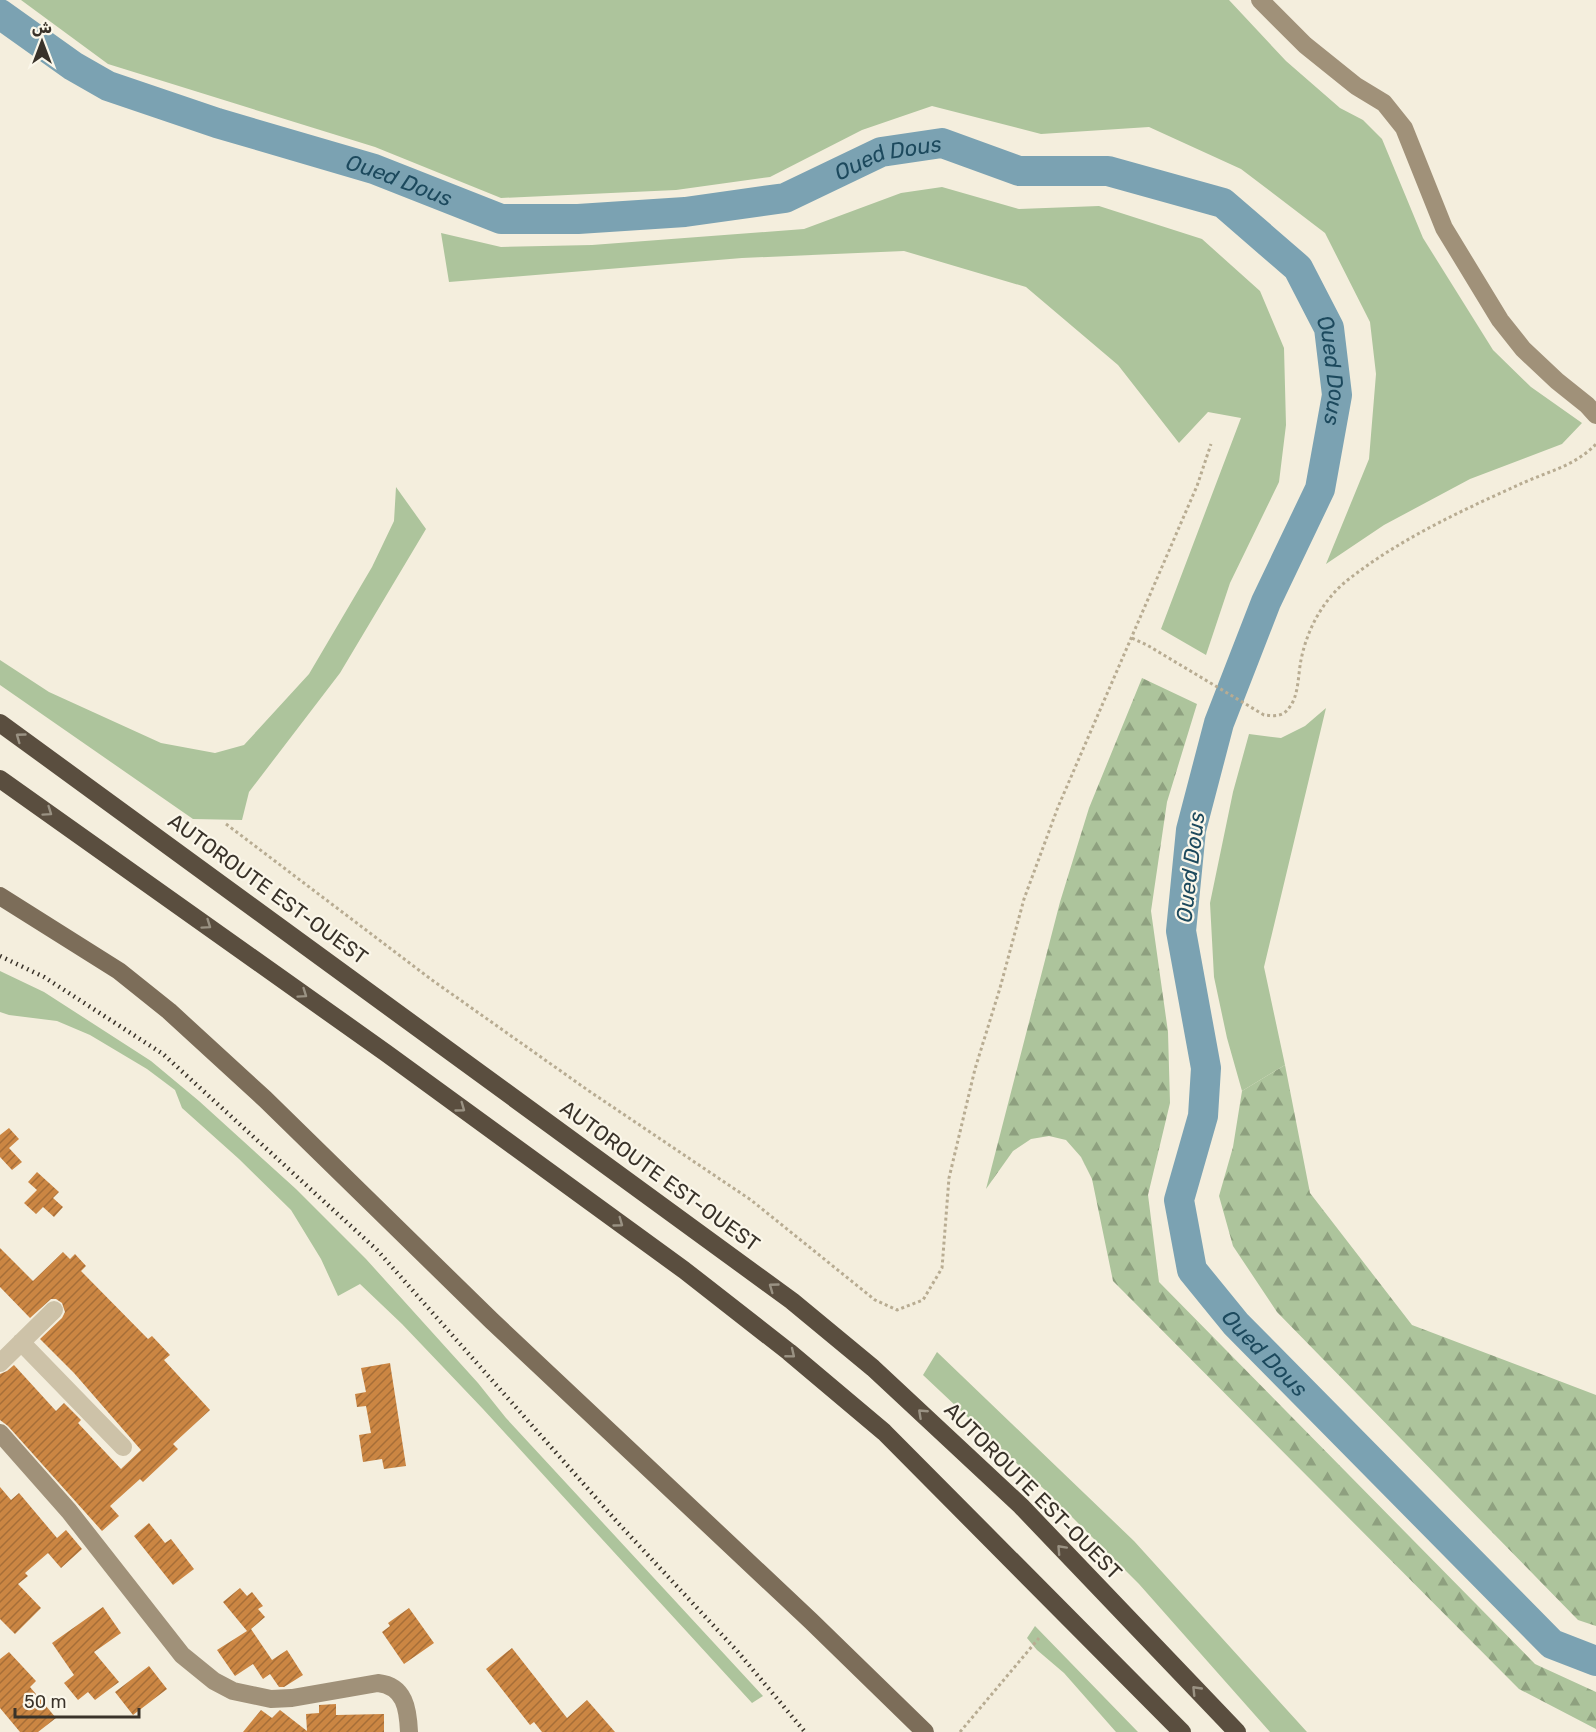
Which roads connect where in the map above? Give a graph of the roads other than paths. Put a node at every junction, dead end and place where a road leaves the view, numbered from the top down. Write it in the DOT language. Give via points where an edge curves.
graph roads {
  1 [pos="1260,0"];
  2 [pos="1596,415"];
  3 [pos="0,723"];
  4 [pos="0,779"];
  5 [pos="0,896"];
  6 [pos="54,1310"];
  7 [pos="21,1342"];
  8 [pos="0,1363"];
  9 [pos="0,1433"];
  10 [pos="123,1447"];
  11 [pos="409,1732"];
  12 [pos="925,1732"];
  13 [pos="1182,1732"];
  14 [pos="1236,1732"];
  1 -- 2 [label="street" via="1305,45 1384,103 1404,128 1444,228 1500,320 1522,349"];
  14 -- 3 [label="highway, AUTOROUTE EST-OUEST, one-way" via="1021,1506 873,1368 792,1301"];
  4 -- 13 [label="highway, one-way" via="684,1270 789,1352 884,1432"];
  5 -- 12 [label="main road" via="119,972 169,1011"];
  6 -- 7 [label="street"];
  7 -- 8 [label="street"];
  7 -- 10 [label="street"];
  9 -- 11 [label="street" via="69,1511 182,1655 214,1681 233,1691 271,1699 388,1684 402,1696"];
}
